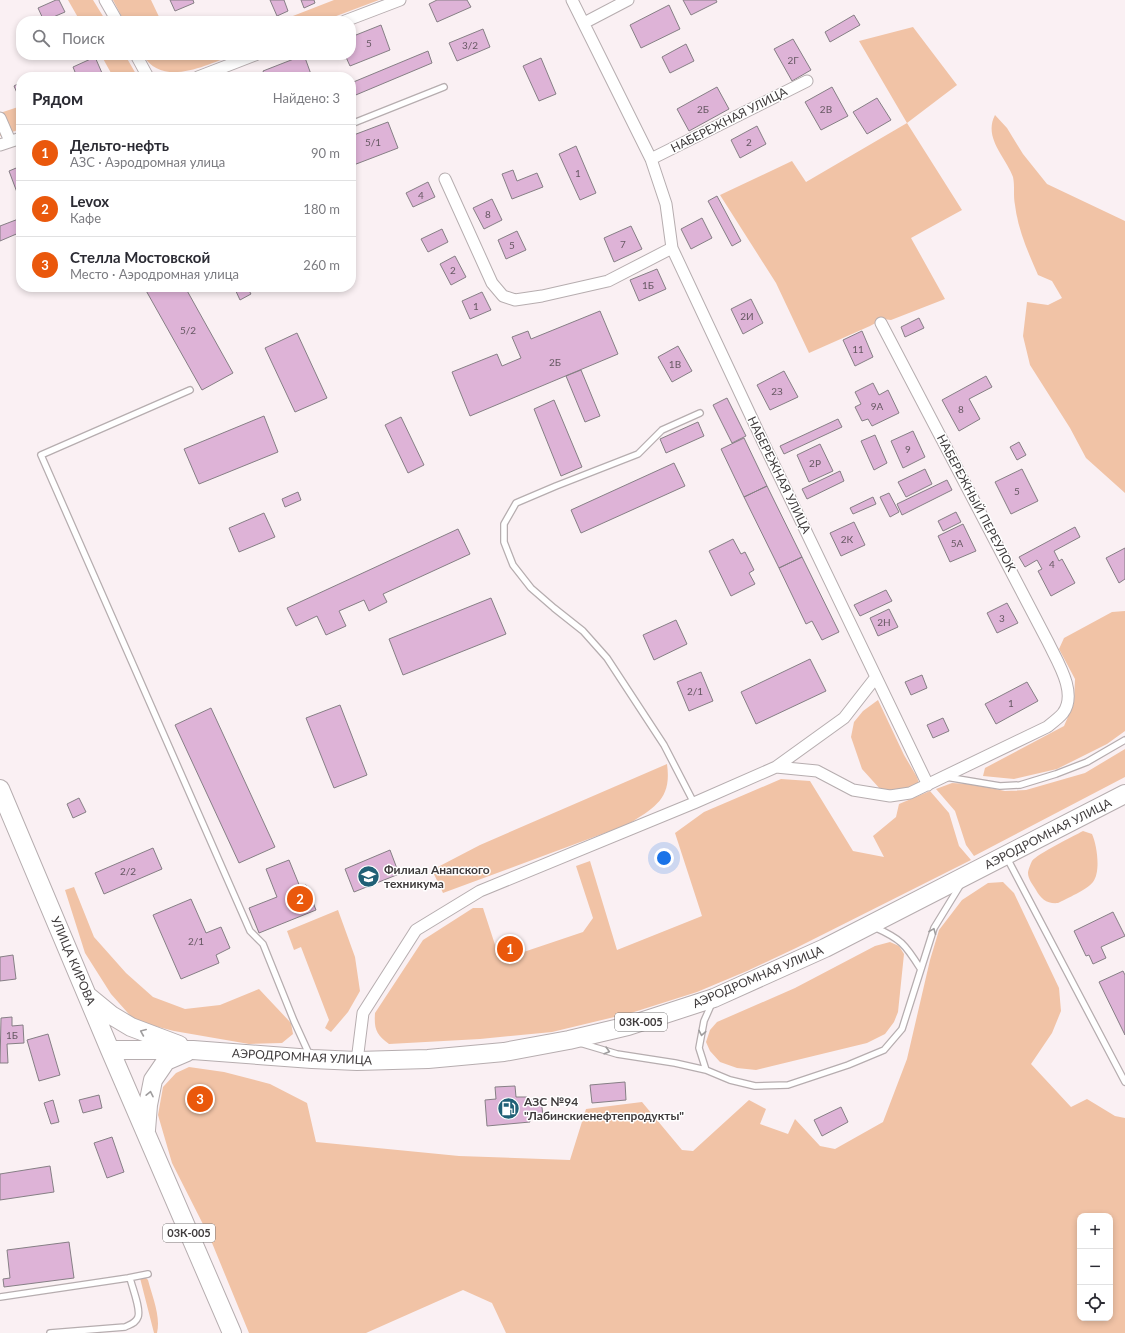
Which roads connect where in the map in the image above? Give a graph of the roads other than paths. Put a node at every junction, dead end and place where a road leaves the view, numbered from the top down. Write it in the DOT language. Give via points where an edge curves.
graph roads {
  1 [pos="105,0"];
  2 [pos="400,0"];
  3 [pos="572,0"];
  4 [pos="628,0"];
  5 [pos="114,16"];
  6 [pos="356,17"];
  7 [pos="584,23"];
  8 [pos="139,60"];
  9 [pos="243,60"];
  10 [pos="145,72"];
  11 [pos="211,72"];
  12 [pos="807,81"];
  13 [pos="444,87"];
  14 [pos="0,118"];
  15 [pos="356,122"];
  16 [pos="10,141"];
  17 [pos="651,158"];
  18 [pos="445,179"];
  19 [pos="672,248"];
  20 [pos="881,323"];
  21 [pos="190,390"];
  22 [pos="700,413"];
  23 [pos="876,677"];
  24 [pos="1125,740"];
  25 [pos="776,767"];
  26 [pos="944,777"];
  27 [pos="928,785"];
  28 [pos="0,788"];
  29 [pos="1125,794"];
  30 [pos="694,803"];
  31 [pos="1006,856"];
  32 [pos="965,877"];
  33 [pos="870,925"];
  34 [pos="920,968"];
  35 [pos="87,995"];
  36 [pos="714,998"];
  37 [pos="569,1040"];
  38 [pos="110,1050"];
  39 [pos="193,1050"];
  40 [pos="312,1059"];
  41 [pos="357,1061"];
  42 [pos="706,1070"];
  43 [pos="1125,1082"];
  44 [pos="146,1133"];
  45 [pos="148,1274"];
  46 [pos="130,1278"];
  47 [pos="0,1297"];
  48 [pos="50,1333"];
  49 [pos="232,1333"];
  1 -- 5 [label="street"];
  2 -- 6 [label="street"];
  3 -- 7 [label="street, НАБЕРЕЖНАЯ УЛИЦА"];
  4 -- 7 [label="street"];
  7 -- 17 [label="street, НАБЕРЕЖНАЯ УЛИЦА"];
  8 -- 10 [label="street"];
  9 -- 11 [label="street"];
  12 -- 17 [label="street, НАБЕРЕЖНАЯ УЛИЦА"];
  13 -- 15 [label="lane"];
  14 -- 16 [label="street"];
  17 -- 19 [label="street, НАБЕРЕЖНАЯ УЛИЦА" via="666,204"];
  18 -- 19 [label="street" via="492,283 503,296 516,300 608,281"];
  19 -- 23 [label="street, НАБЕРЕЖНАЯ УЛИЦА"];
  20 -- 26 [label="street, НАБЕРЕЖНЫЙ ПЕРЕУЛОК" via="1045,635 1068,685 1069,699 1064,712 1047,727"];
  21 -- 40 [label="lane" via="41,455 250,931 263,944"];
  22 -- 30 [label="lane" via="662,430 638,454 516,503 504,524 504,542 513,564 531,588 583,631 607,658 664,745"];
  23 -- 25 [label="street" via="844,718"];
  23 -- 27 [label="street, НАБЕРЕЖНАЯ УЛИЦА"];
  24 -- 26 [label="lane" via="1087,762 1020,785 1000,786"];
  25 -- 27 [label="street" via="817,771 852,790 890,796 910,793"];
  25 -- 30 [label="street"];
  26 -- 27 [label="street"];
  28 -- 35 [label="main road, УЛИЦА КИРОВА"];
  29 -- 31 [label="main road, АЭРОДРОМНАЯ УЛИЦА / 03К-005"];
  30 -- 41 [label="street" via="480,891 416,930 363,1013"];
  31 -- 32 [label="main road, АЭРОДРОМНАЯ УЛИЦА / 03К-005"];
  31 -- 43 [label="lane"];
  32 -- 33 [label="main road, АЭРОДРОМНАЯ УЛИЦА / 03К-005"];
  34 -- 32 [label="lane, one-way" via="934,928"];
  33 -- 34 [label="lane" via="894,936 908,948"];
  33 -- 36 [label="main road, АЭРОДРОМНАЯ УЛИЦА / 03К-005"];
  34 -- 42 [label="lane" via="902,1029 884,1050 788,1085 755,1086 730,1080"];
  35 -- 38 [label="main road, УЛИЦА КИРОВА"];
  39 -- 35 [label="main road, АЭРОДРОМНАЯ УЛИЦА, one-way" via="131,1027 111,1015"];
  36 -- 37 [label="main road, АЭРОДРОМНАЯ УЛИЦА / 03К-005" via="628,1026"];
  36 -- 42 [label="lane, one-way" via="704,1021 699,1048"];
  37 -- 41 [label="main road, АЭРОДРОМНАЯ УЛИЦА / 03К-005" via="504,1052 428,1059"];
  37 -- 42 [label="lane, one-way" via="617,1054"];
  38 -- 39 [label="main road, АЭРОДРОМНАЯ УЛИЦА / 03К-005"];
  38 -- 44 [label="main road, УЛИЦА КИРОВА / 03К-005"];
  39 -- 40 [label="main road, АЭРОДРОМНАЯ УЛИЦА / 03К-005"];
  44 -- 39 [label="main road, АЭРОДРОМНАЯ УЛИЦА / 03К-005, one-way" via="153,1080 166,1061"];
  40 -- 41 [label="main road, АЭРОДРОМНАЯ УЛИЦА / 03К-005"];
  44 -- 49 [label="main road, 03К-005"];
  45 -- 46 [label="lane"];
  46 -- 47 [label="lane"];
  46 -- 48 [label="lane" via="138,1316 134,1323 126,1327"];
}
